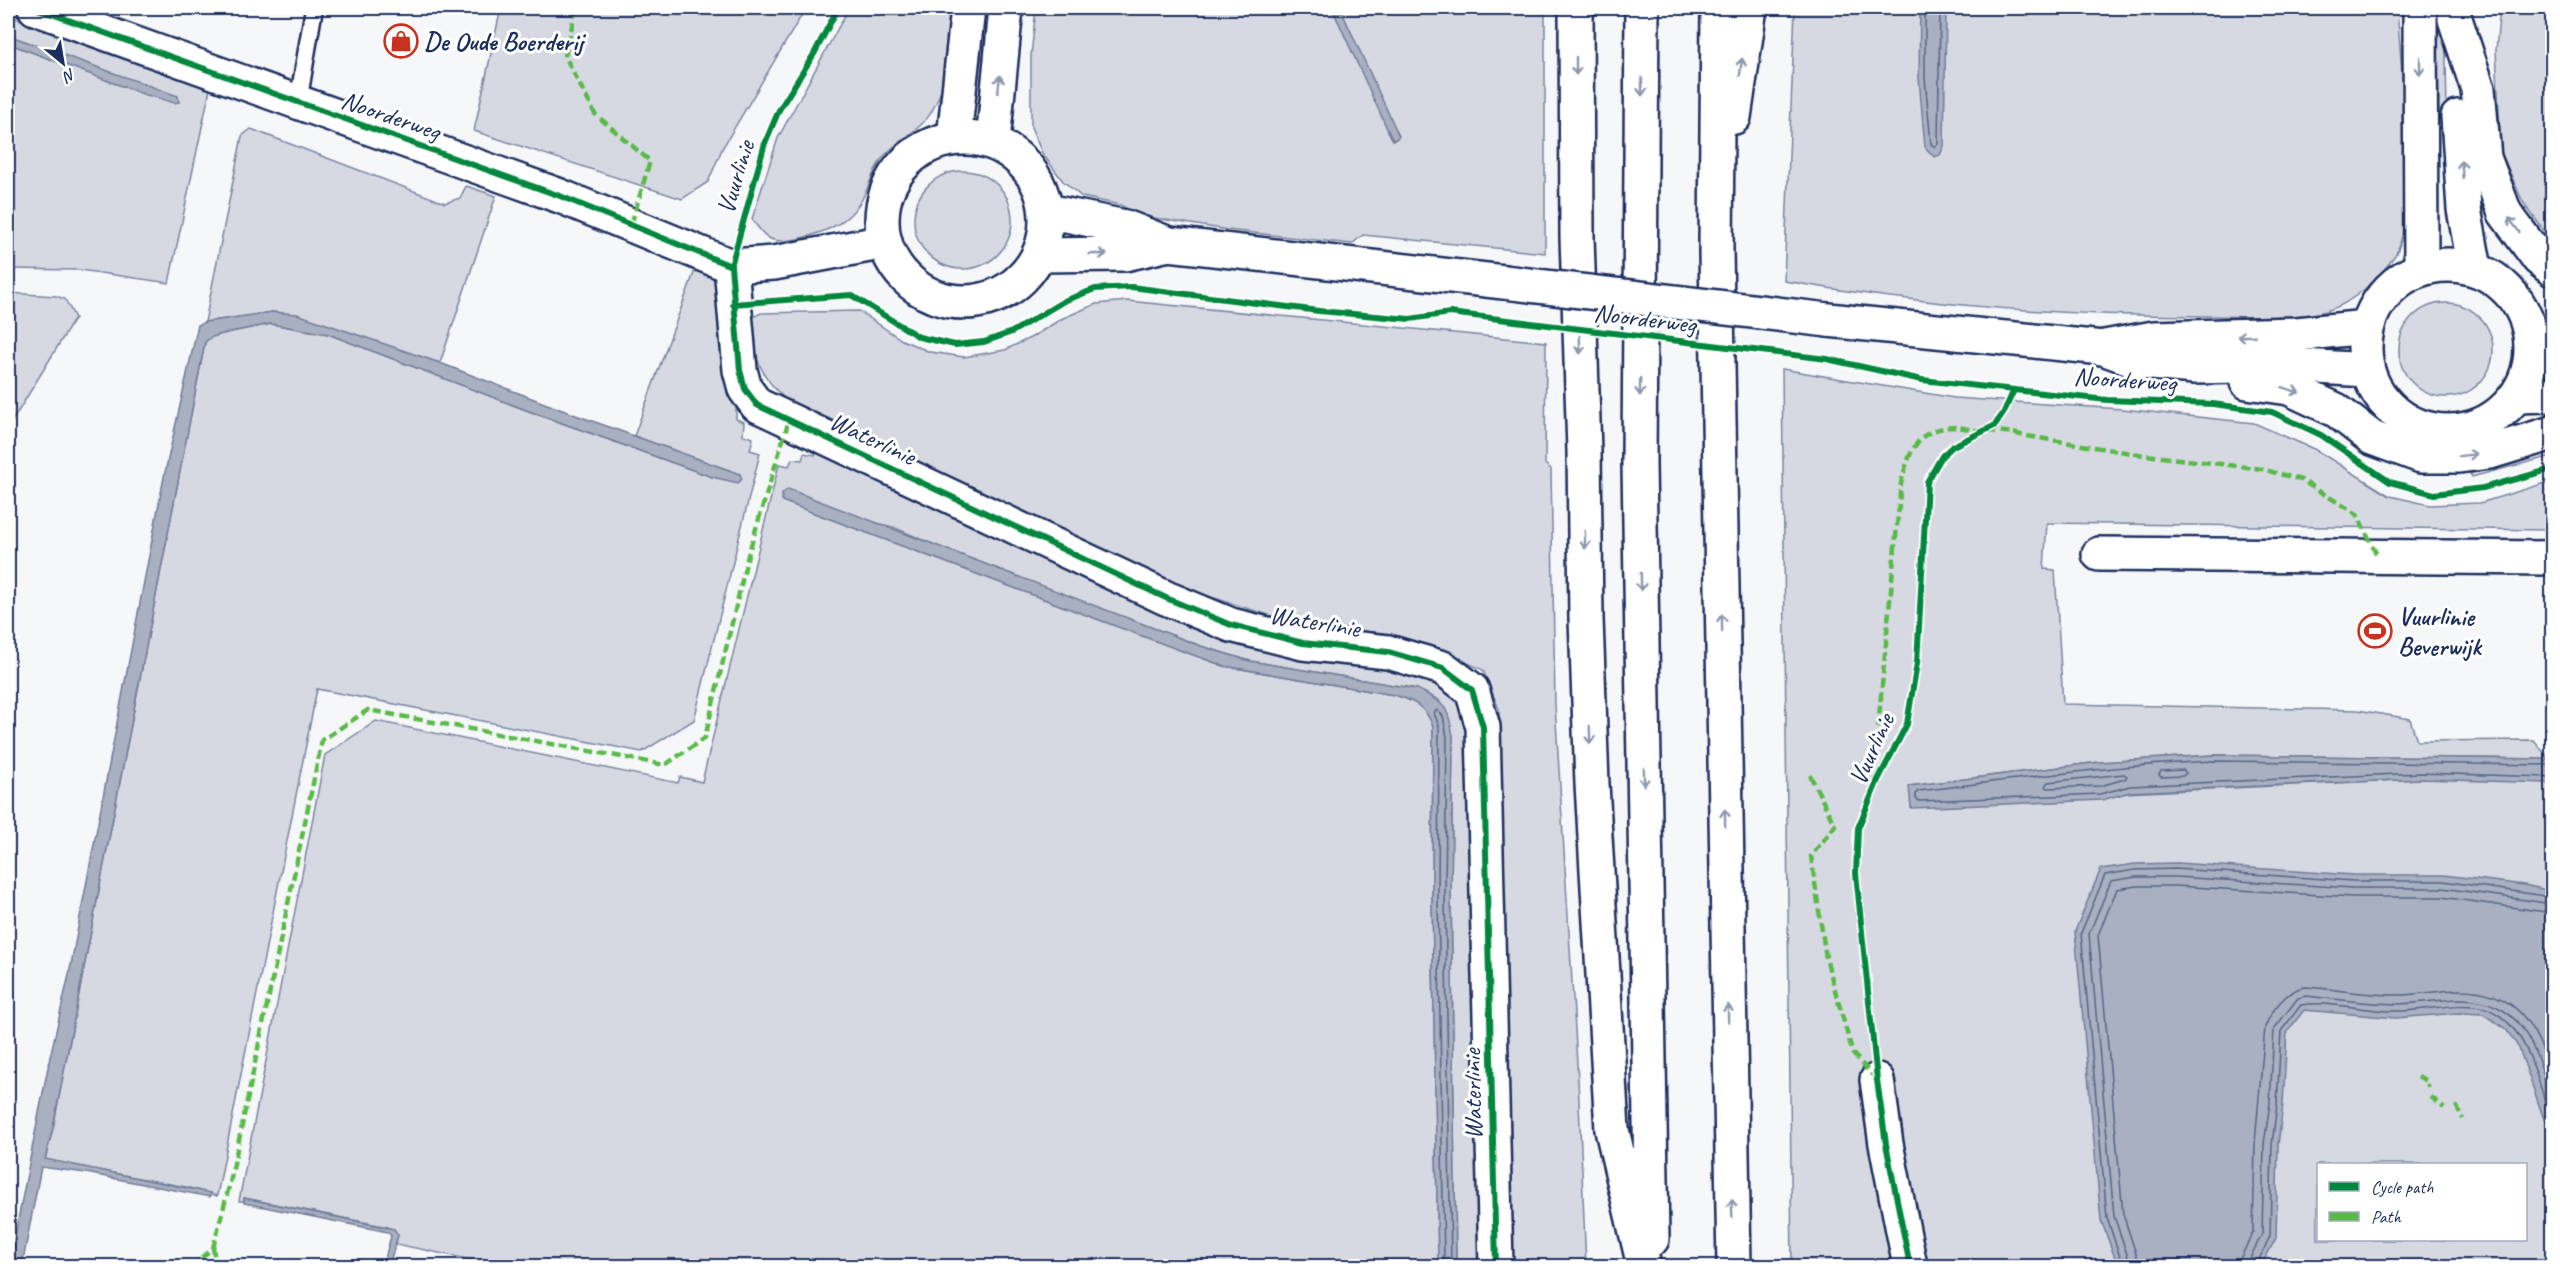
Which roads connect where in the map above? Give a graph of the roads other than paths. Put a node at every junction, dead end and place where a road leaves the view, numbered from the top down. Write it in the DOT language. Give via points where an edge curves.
graph roads {
  1 [pos="35,8"];
  2 [pos="314,8"];
  3 [pos="968,8"];
  4 [pos="1006,8"];
  5 [pos="1576,8"];
  6 [pos="1642,8"];
  7 [pos="1718,8"];
  8 [pos="1749,8"];
  9 [pos="2420,8"];
  10 [pos="2455,13"];
  11 [pos="298,103"];
  12 [pos="954,138"];
  13 [pos="993,142"];
  14 [pos="1047,211"];
  15 [pos="885,242"];
  16 [pos="1169,244"];
  17 [pos="1716,250"];
  18 [pos="1039,255"];
  19 [pos="731,266"];
  20 [pos="2421,268"];
  21 [pos="2475,269"];
  22 [pos="2553,269"];
  23 [pos="2367,327"];
  24 [pos="2542,343"];
  25 [pos="2103,348"];
  26 [pos="2194,367"];
  27 [pos="2367,370"];
  28 [pos="2553,395"];
  29 [pos="2517,396"];
  30 [pos="2553,433"];
  31 [pos="2099,554"];
  32 [pos="2553,558"];
  33 [pos="1877,1080"];
  34 [pos="1496,1266"];
  35 [pos="1644,1266"];
  36 [pos="1652,1266"];
  37 [pos="1734,1266"];
  38 [pos="1910,1266"];
  1 -- 11 [label="main road, Noorderweg"];
  2 -- 11 [label="lane"];
  3 -- 12 [label="main road"];
  13 -- 4 [label="main road, one-way"];
  5 -- 35 [label="main road, one-way" via="1577,237 1592,784 1612,1130"];
  6 -- 36 [label="main road, one-way" via="1639,464"];
  7 -- 17 [label="main road"];
  17 -- 8 [label="main road, one-way"];
  9 -- 20 [label="main road, one-way"];
  21 -- 10 [label="main road, one-way" via="2464,209"];
  22 -- 10 [label="main road, one-way" via="2505,213 2484,158 2478,89"];
  11 -- 19 [label="main road, Noorderweg" via="560,196"];
  12 -- 13 [label="main road" via="974,137"];
  12 -- 15 [label="main road" via="927,147 904,163 889,186 882,214"];
  13 -- 14 [label="main road" via="1019,158 1038,182"];
  14 -- 16 [label="main road, Noorderweg" via="1125,227"];
  14 -- 18 [label="main road"];
  15 -- 18 [label="main road" via="897,268 917,288 943,300 972,302 1000,295 1023,278"];
  15 -- 19 [label="main road, Noorderweg" via="774,263"];
  18 -- 16 [label="main road, Noorderweg, one-way" via="1125,254"];
  16 -- 25 [label="main road, Noorderweg, bridge"];
  37 -- 17 [label="main road, one-way"];
  19 -- 34 [label="main road, Waterlinie" via="741,370 745,389 757,405 1231,625 1303,643 1388,652 1443,668 1472,690 1483,727"];
  20 -- 21 [label="main road" via="2448,264"];
  20 -- 23 [label="main road" via="2397,282 2378,302"];
  21 -- 24 [label="main road" via="2497,280 2515,297"];
  23 -- 25 [label="main road, Noorderweg, one-way" via="2297,334 2154,338"];
  23 -- 27 [label="main road"];
  24 -- 29 [label="main road"];
  25 -- 26 [label="main road, Noorderweg" via="2141,362"];
  26 -- 27 [label="main road, Noorderweg" via="2286,365"];
  26 -- 30 [label="main road, Noorderweg, one-way" via="2238,381 2289,388 2336,410 2372,438 2421,456 2490,452"];
  27 -- 29 [label="main road" via="2379,395 2397,415 2421,427 2447,432 2474,427 2498,415"];
  28 -- 29 [label="main road"];
  31 -- 32 [label="main road"];
  33 -- 38 [label="main road"];
}
